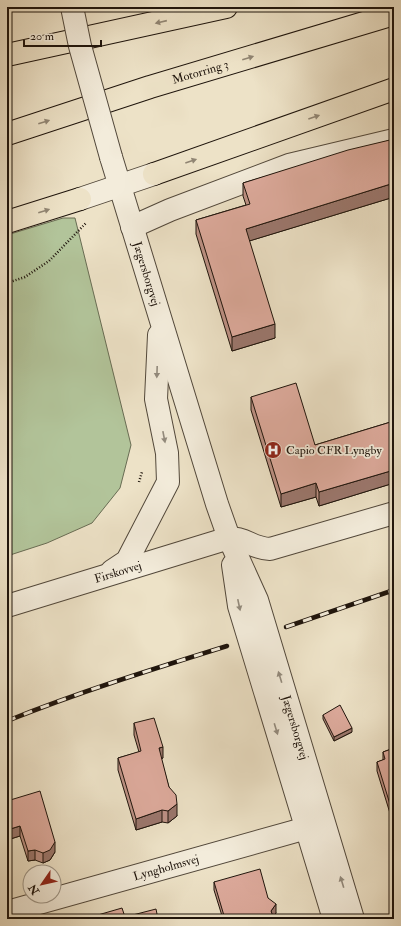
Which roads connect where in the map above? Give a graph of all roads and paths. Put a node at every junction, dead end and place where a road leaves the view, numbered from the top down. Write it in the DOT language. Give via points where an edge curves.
graph roads {
  1 [pos="72,7"];
  2 [pos="226,7"];
  3 [pos="394,14"];
  4 [pos="7,56"];
  5 [pos="394,89"];
  6 [pos="7,134"];
  7 [pos="394,140"];
  8 [pos="154,174"];
  9 [pos="119,185"];
  10 [pos="80,199"];
  11 [pos="88,220"];
  12 [pos="7,222"];
  13 [pos="132,227"];
  14 [pos="7,283"];
  15 [pos="160,319"];
  16 [pos="168,482"];
  17 [pos="137,486"];
  18 [pos="394,513"];
  19 [pos="229,538"];
  20 [pos="108,574"];
  21 [pos="7,606"];
  22 [pos="315,825"];
  23 [pos="7,912"];
  24 [pos="334,919"];
  25 [pos="353,919"];
  1 -- 9 [label="street, Jægersborgvej, bridge" via="80,46"];
  2 -- 4 [label="highway, one-way"];
  6 -- 3 [label="highway, Motorring 3, one-way" via="150,87"];
  8 -- 5 [label="highway, one-way"];
  7 -- 13 [label="street" via="289,165"];
  8 -- 9 [label="street"];
  9 -- 10 [label="street"];
  9 -- 13 [label="street, Jægersborgvej"];
  12 -- 10 [label="highway, one-way"];
  11 -- 14 [label="path" via="49,261 25,277"];
  13 -- 15 [label="street, Jægersborgvej"];
  15 -- 16 [label="street, one-way" via="156,399 168,453"];
  15 -- 19 [label="street, Jægersborgvej"];
  16 -- 17 [label="path" via="142,472"];
  16 -- 20 [label="street" via="126,561"];
  18 -- 19 [label="street" via="270,549 261,549 238,538"];
  19 -- 20 [label="street, Firskovvej"];
  19 -- 22 [label="street, Jægersborgvej" via="257,600"];
  20 -- 21 [label="street, Firskovvej"];
  22 -- 23 [label="street, Lyngholmsvej"];
  22 -- 24 [label="street, Jægersborgvej"];
  25 -- 22 [label="street, Jægersborgvej, one-way"];
}
